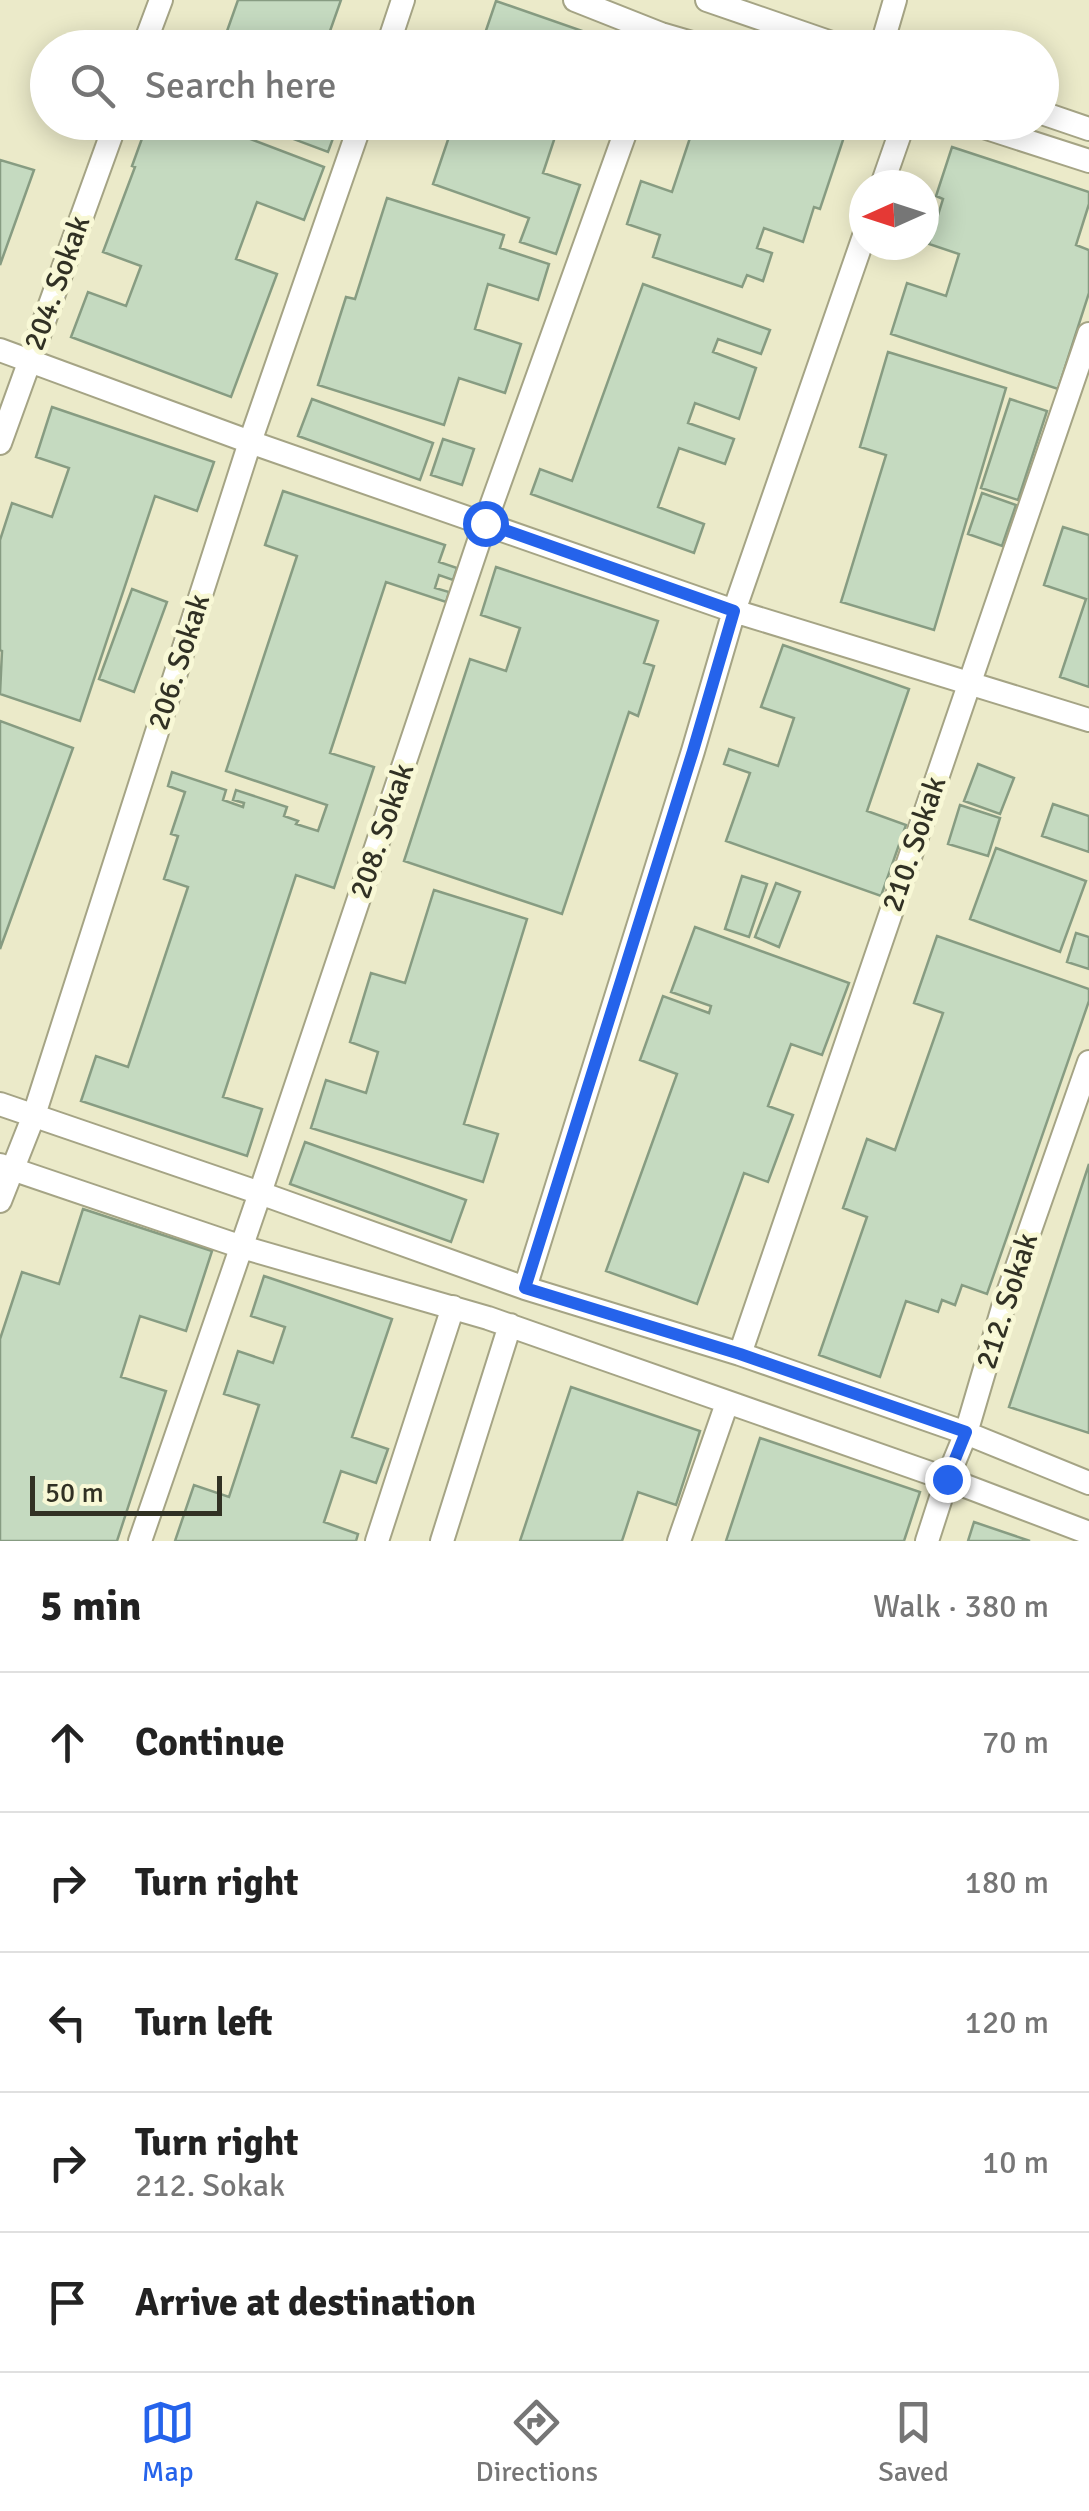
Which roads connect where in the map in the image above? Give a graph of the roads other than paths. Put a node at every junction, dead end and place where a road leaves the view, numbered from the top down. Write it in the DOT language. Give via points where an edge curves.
graph roads {
  1 [pos="161,0"];
  2 [pos="403,0"];
  3 [pos="575,0"];
  4 [pos="707,0"];
  5 [pos="895,0"];
  6 [pos="150,30"];
  7 [pos="393,30"];
  8 [pos="636,30"];
  9 [pos="794,30"];
  10 [pos="886,30"];
  11 [pos="1059,119"];
  12 [pos="1089,129"];
  13 [pos="109,140"];
  14 [pos="354,140"];
  15 [pos="623,140"];
  16 [pos="898,140"];
  17 [pos="1022,140"];
  18 [pos="1089,162"];
  19 [pos="887,170"];
  20 [pos="856,260"];
  21 [pos="1089,334"];
  22 [pos="0,350"];
  23 [pos="29,360"];
  24 [pos="250,442"];
  25 [pos="0,443"];
  26 [pos="485,523"];
  27 [pos="734,611"];
  28 [pos="968,683"];
  29 [pos="1089,720"];
  30 [pos="1089,1062"];
  31 [pos="0,1104"];
  32 [pos="34,1115"];
  33 [pos="6,1166"];
  34 [pos="260,1193"];
  35 [pos="0,1202"];
  36 [pos="242,1247"];
  37 [pos="525,1288"];
  38 [pos="454,1306"];
  39 [pos="510,1326"];
  40 [pos="740,1354"];
  41 [pos="727,1402"];
  42 [pos="966,1432"];
  43 [pos="947,1479"];
  44 [pos="1089,1483"];
  45 [pos="1089,1534"];
  46 [pos="140,1541"];
  47 [pos="377,1541"];
  48 [pos="442,1541"];
  49 [pos="680,1541"];
  50 [pos="927,1541"];
  1 -- 6 [label="street"];
  2 -- 7 [label="street"];
  3 -- 8 [label="street"];
  4 -- 9 [label="street"];
  5 -- 10 [label="street"];
  11 -- 12 [label="street"];
  13 -- 23 [label="street, 204. Sokak"];
  14 -- 24 [label="street, 206. Sokak"];
  15 -- 26 [label="street, 208. Sokak"];
  16 -- 19 [label="street"];
  17 -- 18 [label="street"];
  20 -- 27 [label="street"];
  21 -- 28 [label="street, 210. Sokak"];
  22 -- 23 [label="street"];
  23 -- 24 [label="street"];
  23 -- 25 [label="street, 204. Sokak"];
  24 -- 26 [label="street"];
  24 -- 32 [label="street, 206. Sokak"];
  26 -- 27 [label="street"];
  26 -- 34 [label="street, 208. Sokak"];
  27 -- 28 [label="street"];
  27 -- 37 [label="street"];
  28 -- 29 [label="street"];
  28 -- 40 [label="street, 210. Sokak"];
  30 -- 42 [label="street, 212. Sokak"];
  31 -- 32 [label="street"];
  32 -- 33 [label="street, 206. Sokak"];
  32 -- 34 [label="street"];
  33 -- 35 [label="street, 206. Sokak"];
  33 -- 36 [label="street"];
  34 -- 36 [label="street, 208. Sokak"];
  34 -- 37 [label="street"];
  36 -- 38 [label="street"];
  36 -- 46 [label="street, 208. Sokak"];
  37 -- 40 [label="street"];
  38 -- 39 [label="street"];
  38 -- 47 [label="street"];
  39 -- 41 [label="street"];
  39 -- 48 [label="street"];
  40 -- 42 [label="street"];
  41 -- 43 [label="street"];
  41 -- 49 [label="street"];
  42 -- 43 [label="street, 212. Sokak"];
  42 -- 44 [label="street"];
  43 -- 45 [label="street"];
  43 -- 50 [label="street, 212. Sokak"];
}
